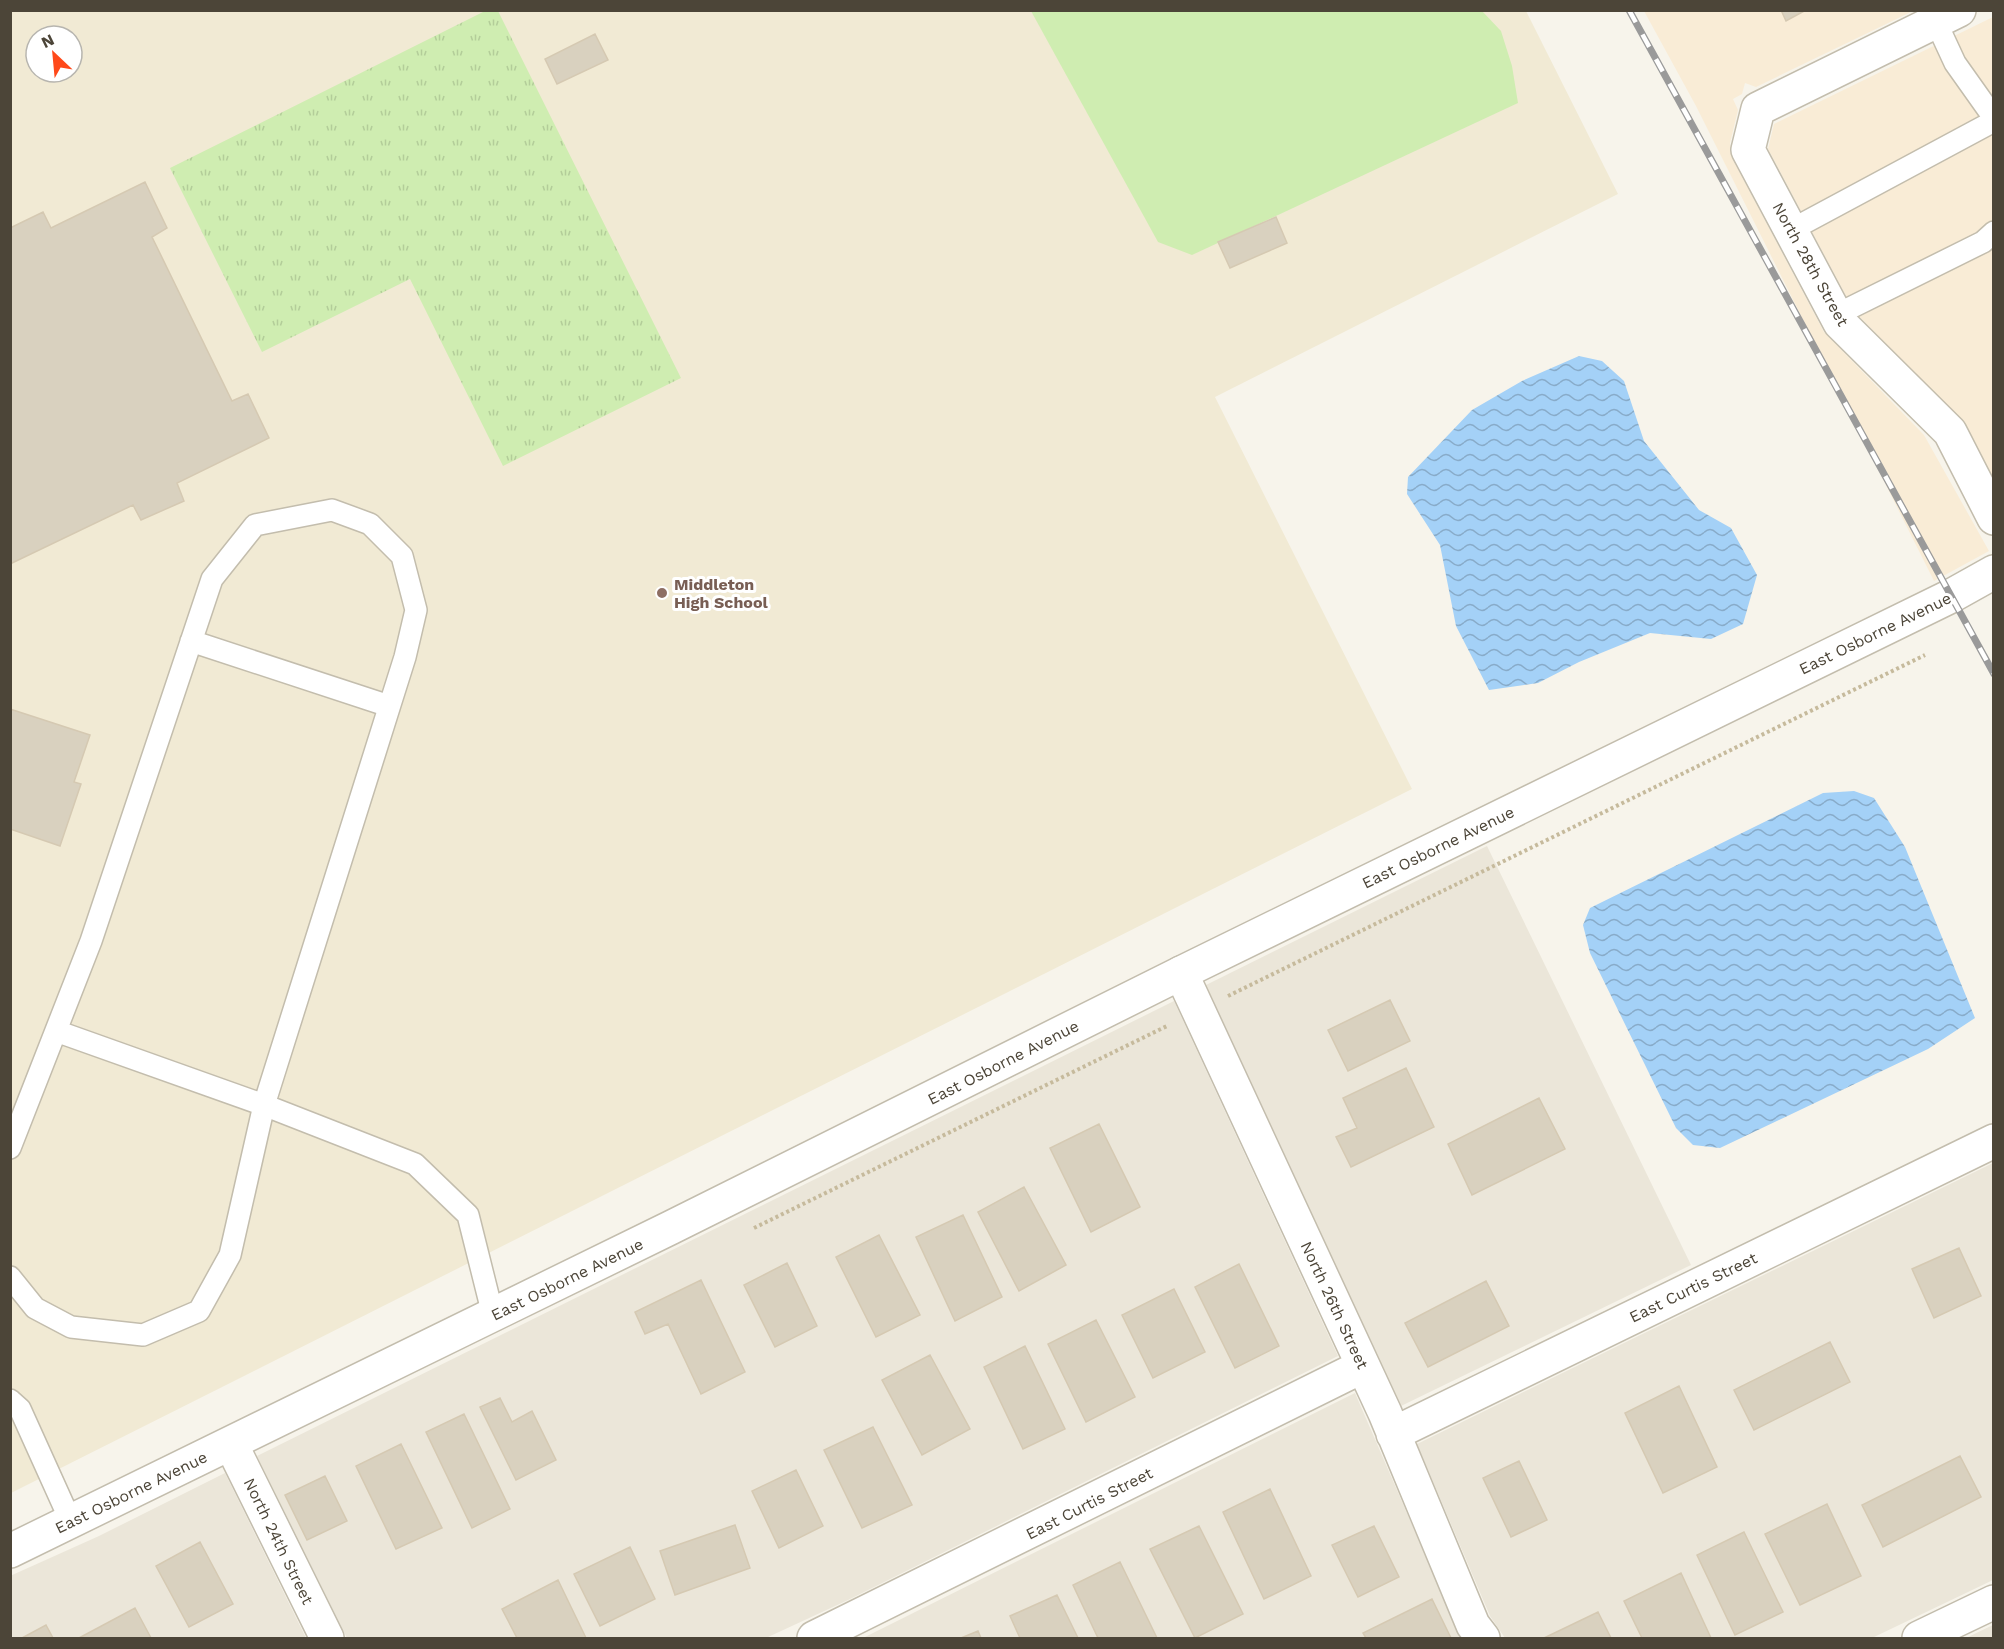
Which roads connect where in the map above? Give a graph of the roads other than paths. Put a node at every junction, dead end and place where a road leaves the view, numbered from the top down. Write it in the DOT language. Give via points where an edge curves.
graph roads {
  1 [pos="1947,16"];
  2 [pos="1994,119"];
  3 [pos="1791,230"];
  4 [pos="1994,232"];
  5 [pos="1836,315"];
  6 [pos="1994,518"];
  7 [pos="1994,572"];
  8 [pos="191,641"];
  9 [pos="389,706"];
  10 [pos="1181,973"];
  11 [pos="56,1031"];
  12 [pos="264,1105"];
  13 [pos="1994,1140"];
  14 [pos="10,1148"];
  15 [pos="10,1277"];
  16 [pos="493,1315"];
  17 [pos="1363,1366"];
  18 [pos="10,1400"];
  19 [pos="1393,1434"];
  20 [pos="231,1444"];
  21 [pos="71,1522"];
  22 [pos="10,1551"];
  23 [pos="1994,1602"];
  24 [pos="327,1638"];
  25 [pos="814,1638"];
  26 [pos="1483,1638"];
  27 [pos="1919,1638"];
  1 -- 2 [label="lane" via="1955,63"];
  1 -- 3 [label="street, North 28th Street" via="1758,109 1748,150"];
  2 -- 3 [label="lane"];
  3 -- 5 [label="street, North 28th Street"];
  4 -- 5 [label="lane" via="1983,242"];
  5 -- 6 [label="street, North 28th Street" via="1950,432"];
  7 -- 10 [label="street, East Osborne Avenue"];
  8 -- 9 [label="lane"];
  8 -- 9 [label="lane" via="212,579 255,525 332,510 370,524 402,556 416,610"];
  8 -- 11 [label="lane" via="91,941"];
  9 -- 12 [label="lane"];
  10 -- 16 [label="street, East Osborne Avenue"];
  10 -- 17 [label="street, North 26th Street"];
  11 -- 12 [label="lane"];
  11 -- 14 [label="lane"];
  12 -- 15 [label="lane" via="230,1255 199,1311 144,1335 71,1327 35,1308"];
  12 -- 16 [label="lane" via="415,1164 468,1215"];
  13 -- 19 [label="street, East Curtis Street"];
  16 -- 20 [label="street, East Osborne Avenue"];
  17 -- 19 [label="street, North 26th Street"];
  17 -- 25 [label="street, East Curtis Street"];
  18 -- 21 [label="lane" via="20,1409"];
  19 -- 26 [label="street, North 26th Street" via="1473,1625"];
  20 -- 21 [label="street, East Osborne Avenue"];
  20 -- 24 [label="street, North 24th Street"];
  21 -- 22 [label="street, East Osborne Avenue"];
  23 -- 27 [label="street"];
}
